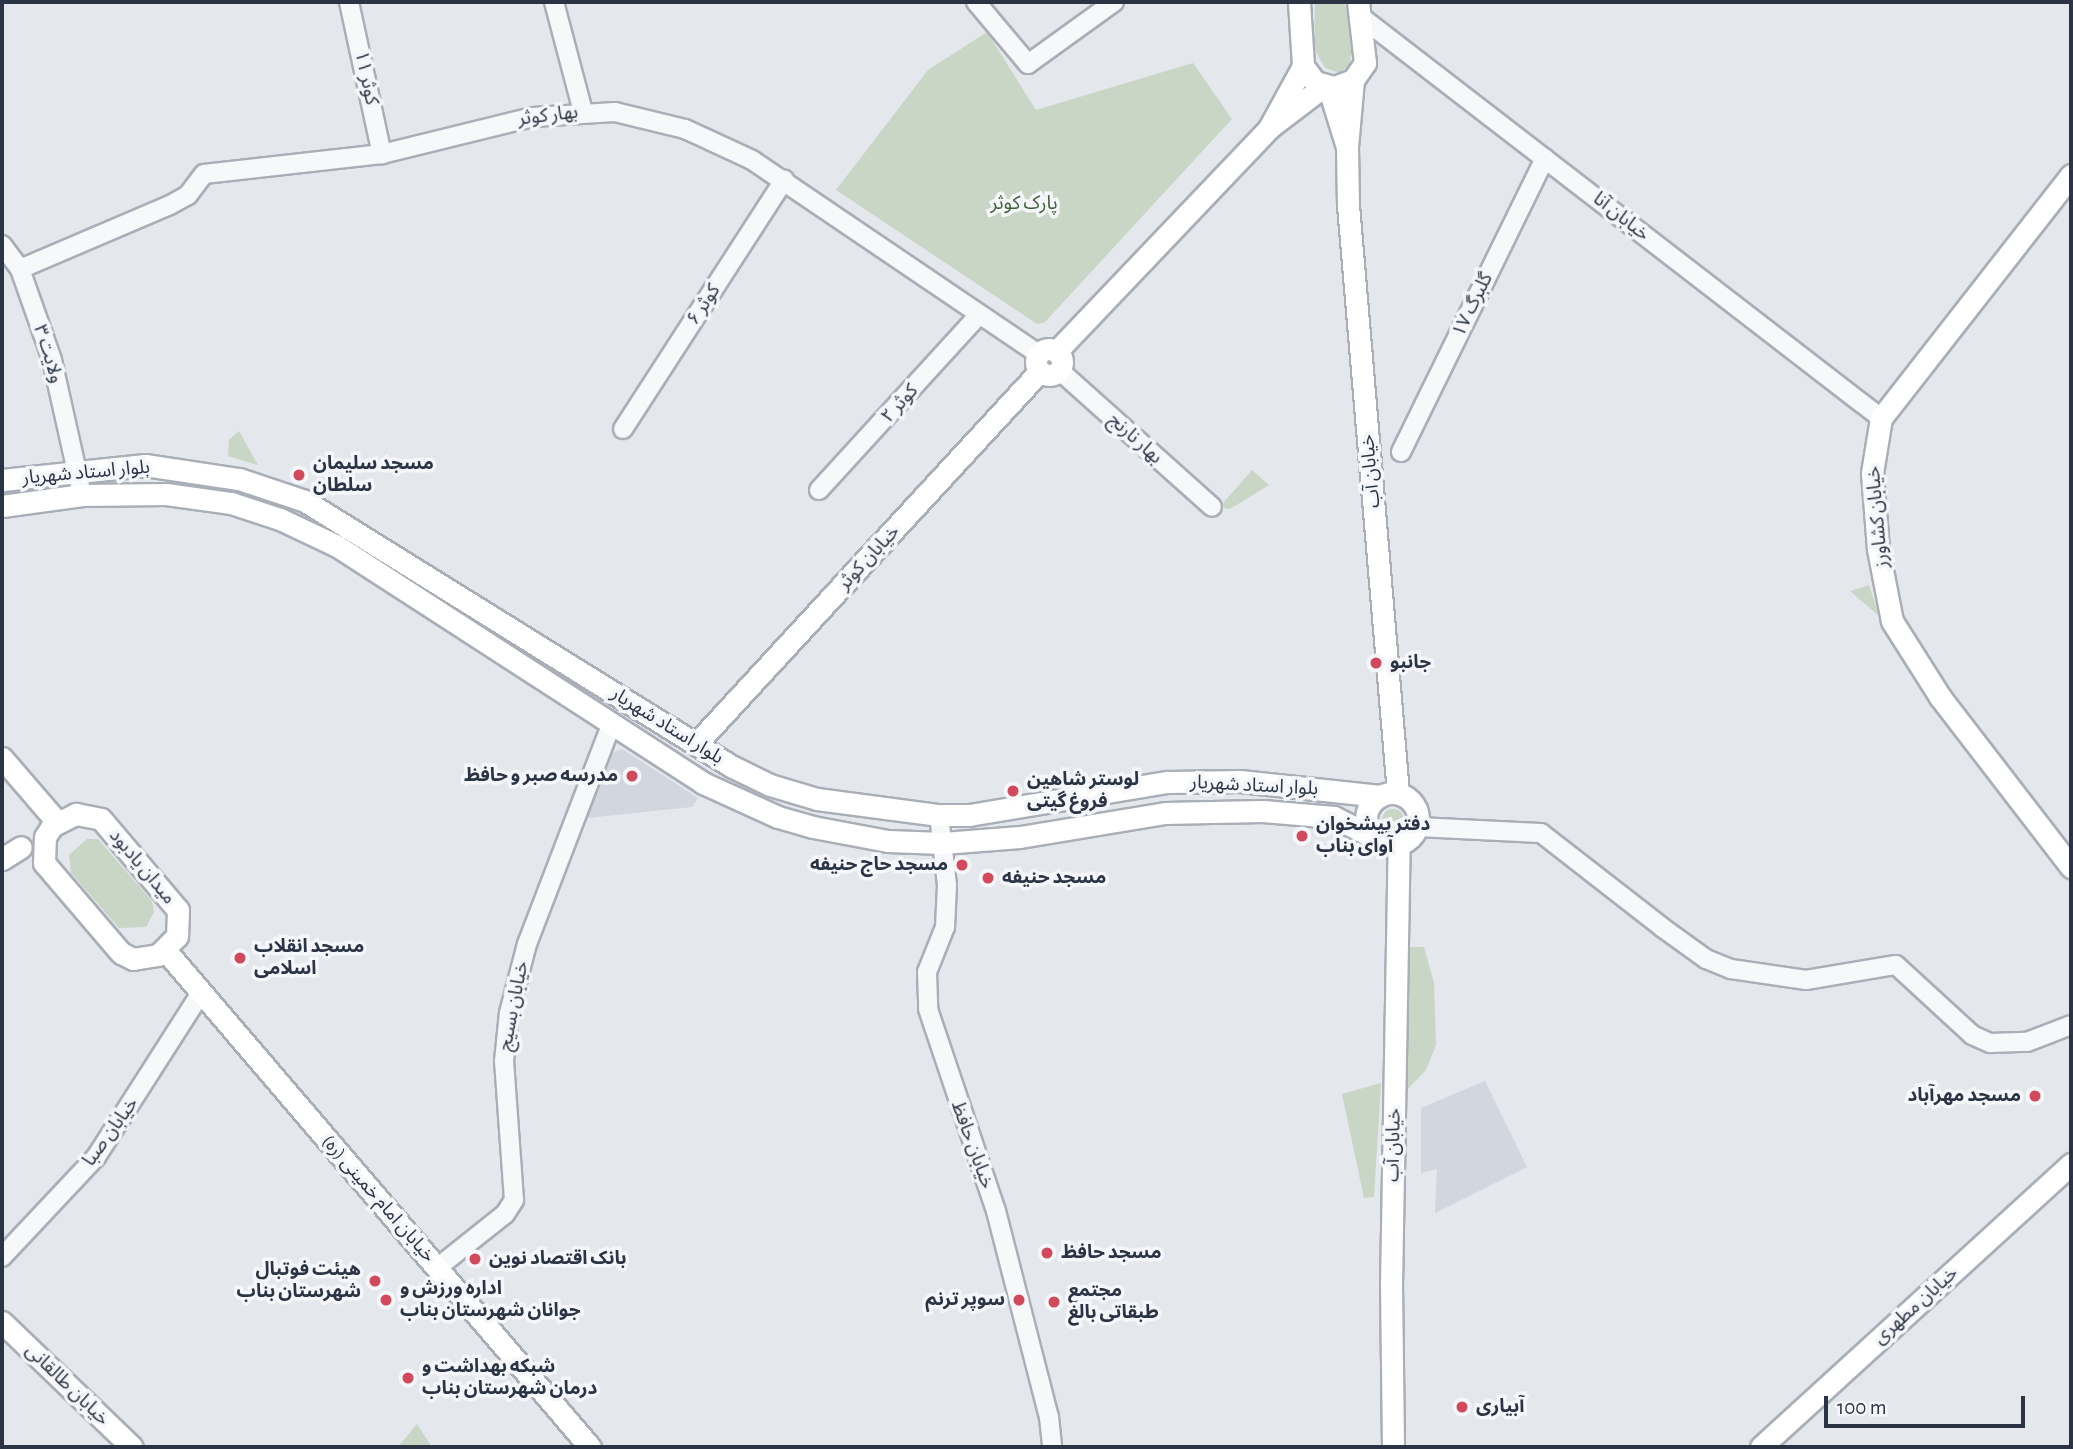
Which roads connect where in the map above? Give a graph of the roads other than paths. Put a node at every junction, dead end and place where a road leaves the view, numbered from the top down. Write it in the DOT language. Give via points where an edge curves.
graph roads {
  1 [pos="349,2"];
  2 [pos="554,2"];
  3 [pos="976,2"];
  4 [pos="1114,2"];
  5 [pos="1299,2"];
  6 [pos="1360,9"];
  7 [pos="1303,66"];
  8 [pos="1353,80"];
  9 [pos="1326,86"];
  10 [pos="583,112"];
  11 [pos="1269,128"];
  12 [pos="1347,147"];
  13 [pos="382,154"];
  14 [pos="1545,158"];
  15 [pos="2071,175"];
  16 [pos="784,180"];
  17 [pos="2,245"];
  18 [pos="20,269"];
  19 [pos="979,315"];
  20 [pos="1049,362"];
  21 [pos="1881,418"];
  22 [pos="623,429"];
  23 [pos="1401,452"];
  24 [pos="78,470"];
  25 [pos="2,480"];
  26 [pos="820,490"];
  27 [pos="82,495"];
  28 [pos="2,506"];
  29 [pos="1212,507"];
  30 [pos="532,640"];
  31 [pos="518,664"];
  32 [pos="611,725"];
  33 [pos="696,744"];
  34 [pos="2,758"];
  35 [pos="1389,794"];
  36 [pos="939,815"];
  37 [pos="55,824"];
  38 [pos="1417,827"];
  39 [pos="1373,837"];
  40 [pos="943,843"];
  41 [pos="1399,844"];
  42 [pos="21,847"];
  43 [pos="42,856"];
  44 [pos="2,859"];
  45 [pos="2071,867"];
  46 [pos="165,950"];
  47 [pos="201,993"];
  48 [pos="2071,1025"];
  49 [pos="2071,1164"];
  50 [pos="2,1257"];
  51 [pos="437,1268"];
  52 [pos="2,1322"];
  53 [pos="132,1447"];
  54 [pos="590,1447"];
  55 [pos="1052,1447"];
  56 [pos="1393,1447"];
  57 [pos="1761,1447"];
  1 -- 13 [label="street, کوثر ۱۱"];
  2 -- 10 [label="street"];
  3 -- 4 [label="street" via="1028,64"];
  5 -- 7 [label="main road"];
  6 -- 8 [label="main road, خیابان آب" via="1365,63"];
  6 -- 14 [label="street, خیابان آنا"];
  7 -- 9 [label="main road"];
  7 -- 11 [label="main road, خیابان کوثر"];
  8 -- 9 [label="main road"];
  8 -- 12 [label="main road, خیابان آب"];
  9 -- 11 [label="main road, خیابان کوثر"];
  9 -- 12 [label="main road, خیابان آب"];
  10 -- 13 [label="street, بهار کوثر" via="511,120"];
  10 -- 16 [label="street, بهار کوثر" via="660,120 722,144"];
  11 -- 20 [label="main road, خیابان کوثر"];
  12 -- 35 [label="main road, خیابان آب"];
  13 -- 18 [label="street, بهار کوثر" via="204,174 188,195 170,205"];
  14 -- 21 [label="street, خیابان آنا"];
  14 -- 23 [label="street, گلبرگ ۱۷"];
  15 -- 21 [label="main road, خیابان کشاورز"];
  16 -- 19 [label="street, بهار کوثر"];
  16 -- 22 [label="street, کوثر ۶"];
  17 -- 18 [label="street, ولایت ۳"];
  18 -- 24 [label="street, ولایت ۳" via="52,360"];
  19 -- 20 [label="street, بهار کوثر"];
  19 -- 26 [label="street, کوثر ۲"];
  20 -- 29 [label="street, بهار نارنج"];
  20 -- 33 [label="main road, خیابان کوثر"];
  21 -- 45 [label="main road, خیابان کشاورز" via="1872,473 1878,549 1892,621 1940,697"];
  24 -- 25 [label="main road, بلوار استاد شهریار"];
  24 -- 27 [label="street, ولایت ۳"];
  24 -- 30 [label="main road, بلوار استاد شهریار" via="155,466 239,480 284,493 334,516"];
  27 -- 28 [label="main road, بلوار استاد شهریار"];
  27 -- 31 [label="main road, بلوار استاد شهریار" via="166,494 231,503 280,519 337,546"];
  30 -- 31 [label="street"];
  30 -- 33 [label="main road, بلوار استاد شهریار"];
  31 -- 32 [label="main road, بلوار استاد شهریار"];
  32 -- 40 [label="main road, بلوار استاد شهریار" via="703,783 778,817 858,837"];
  32 -- 51 [label="street, خیابان بسیج" via="527,944 509,1013 504,1061 514,1200 505,1214"];
  33 -- 36 [label="main road, بلوار استاد شهریار" via="747,775 796,794 872,809"];
  34 -- 37 [label="main road"];
  35 -- 36 [label="main road, بلوار استاد شهریار" via="1240,781 1167,782 980,813"];
  35 -- 38 [label="main road" via="1412,803"];
  35 -- 39 [label="main road" via="1366,815"];
  36 -- 40 [label="street, خیابان حافظ"];
  37 -- 42 [label="street"];
  37 -- 43 [label="main road"];
  37 -- 46 [label="main road, میدان یادبود" via="76,814 101,819 178,910 177,936"];
  38 -- 41 [label="main road"];
  38 -- 48 [label="street" via="1541,832 1663,928 1706,959 1731,970 1806,980 1896,965 1972,1035 1990,1043 2028,1042"];
  39 -- 40 [label="main road, بلوار استاد شهریار" via="1334,817 1231,810 1166,813 1020,837"];
  39 -- 41 [label="main road" via="1385,844"];
  40 -- 55 [label="street, خیابان حافظ" via="945,927 927,972 928,1009 996,1211 1049,1417"];
  41 -- 56 [label="main road, خیابان آب" via="1391,1286"];
  42 -- 43 [label="street"];
  42 -- 44 [label="main road"];
  43 -- 46 [label="main road" via="121,953 146,959"];
  46 -- 47 [label="main road, خیابان امام خمینی (ره)"];
  47 -- 50 [label="street, خیابان صبا" via="96,1157"];
  47 -- 51 [label="main road, خیابان امام خمینی (ره)"];
  49 -- 57 [label="main road, خیابان مطهری"];
  51 -- 54 [label="main road, خیابان امام خمینی (ره)"];
  52 -- 53 [label="main road, خیابان طالقانی"];
}
